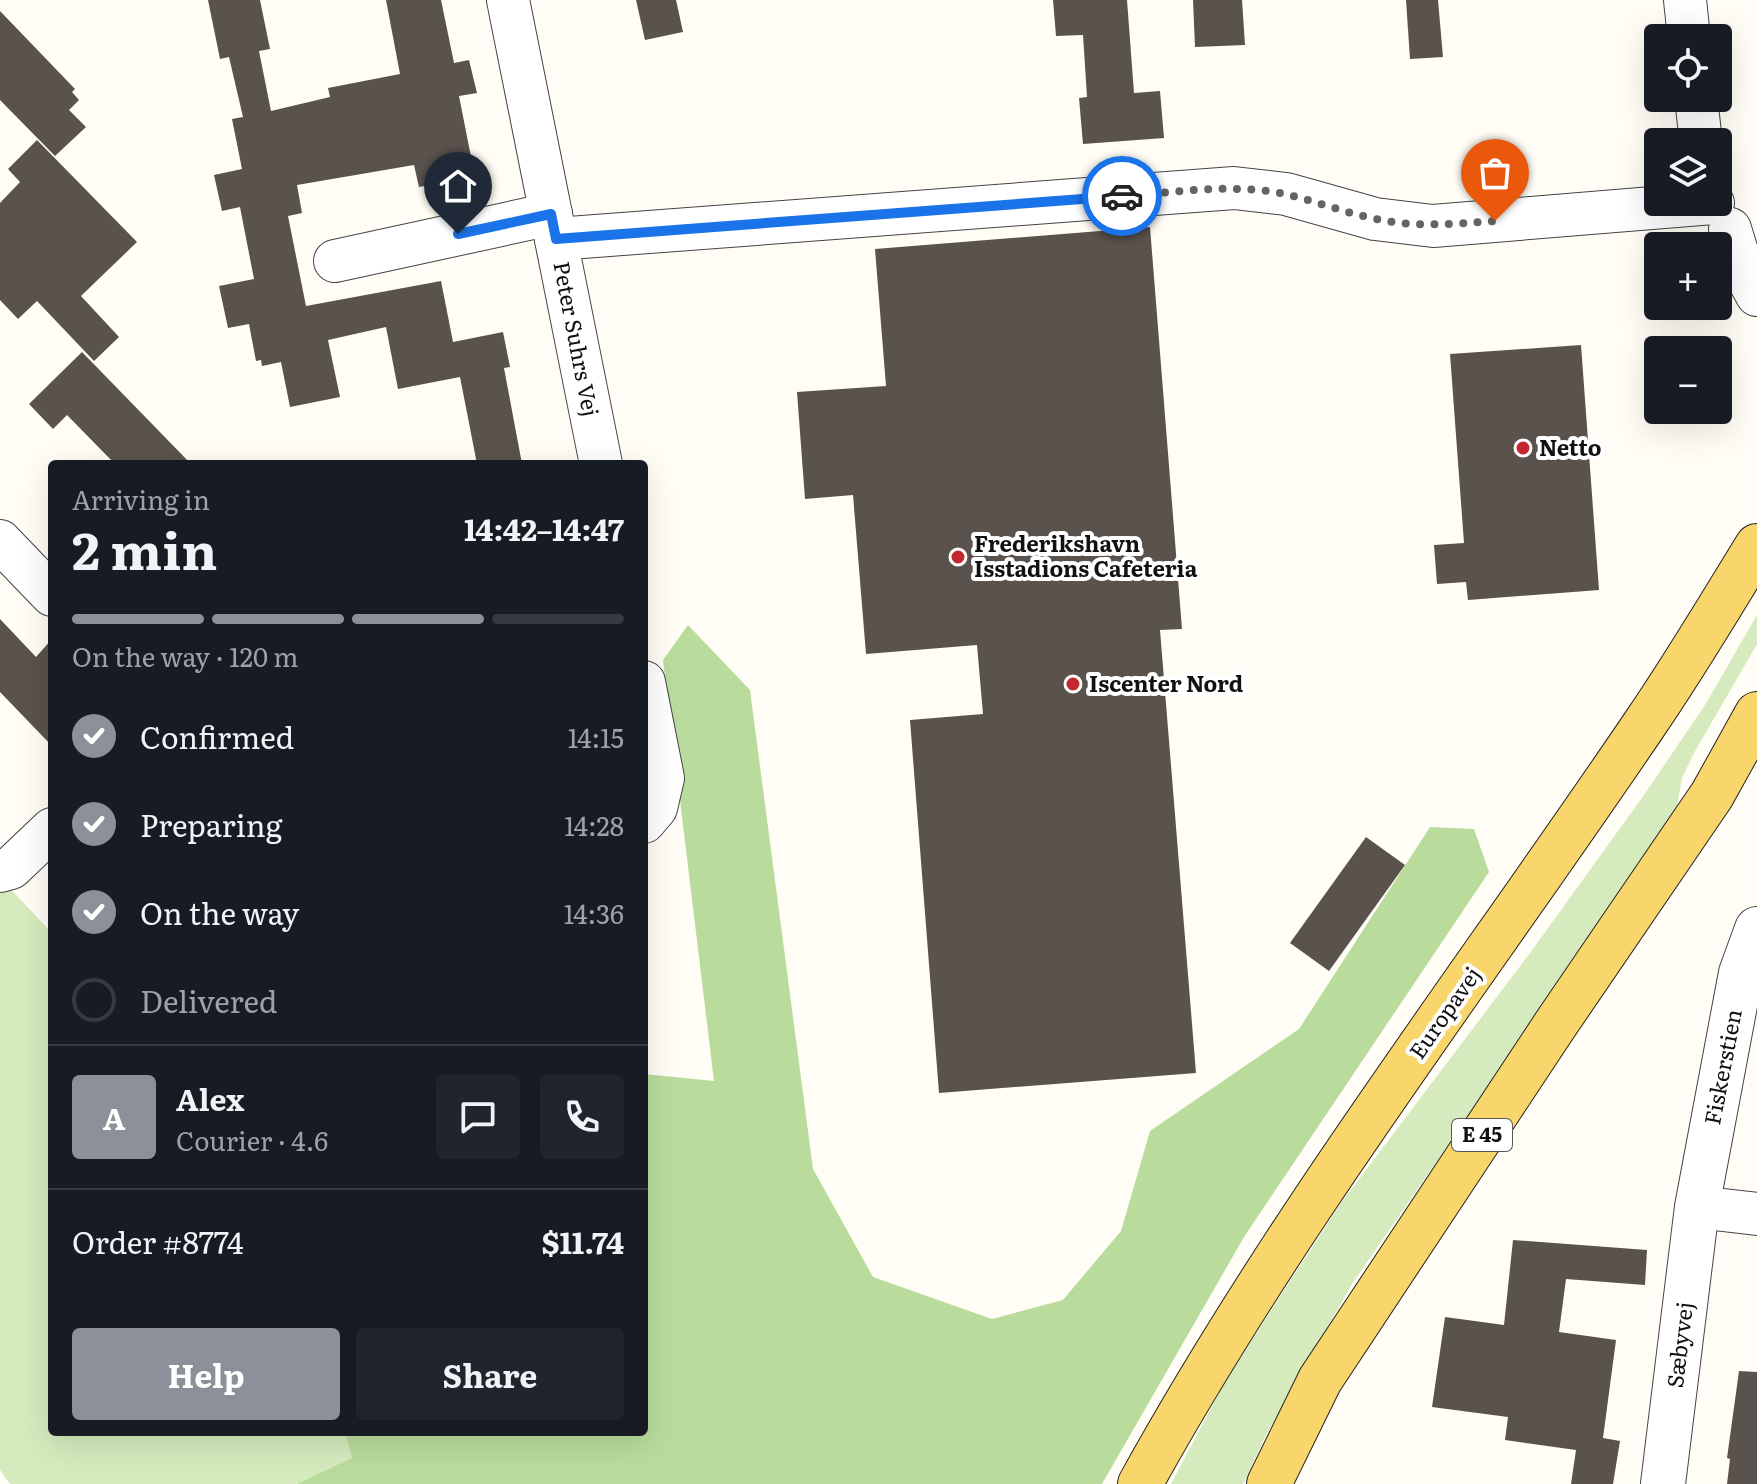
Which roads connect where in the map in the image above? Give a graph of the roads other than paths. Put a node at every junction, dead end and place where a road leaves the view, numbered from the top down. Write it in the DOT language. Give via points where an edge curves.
graph roads {
  1 [pos="508,0"];
  2 [pos="1685,0"];
  3 [pos="1688,24"];
  4 [pos="553,226"];
  5 [pos="1739,249"];
  6 [pos="335,261"];
  7 [pos="600,460"];
  8 [pos="0,541"];
  9 [pos="1757,546"];
  10 [pos="48,591"];
  11 [pos="648,702"];
  12 [pos="1757,714"];
  13 [pos="650,815"];
  14 [pos="48,833"];
  15 [pos="0,871"];
  16 [pos="1757,929"];
  17 [pos="1697,1207"];
  18 [pos="1757,1214"];
  19 [pos="1140,1484"];
  20 [pos="1269,1484"];
  21 [pos="1663,1484"];
  1 -- 4 [label="street, Peter Suhrs Vej"];
  2 -- 3 [label="street"];
  4 -- 5 [label="street" via="1234,188 1286,194 1375,219"];
  4 -- 6 [label="street"];
  4 -- 7 [label="street, Peter Suhrs Vej"];
  8 -- 10 [label="street"];
  9 -- 19 [label="main road, Europavej" via="1646,722 1282,1246"];
  11 -- 13 [label="street" via="663,778"];
  12 -- 20 [label="main road, E 45" via="1712,795 1320,1380"];
  14 -- 15 [label="street" via="11,868"];
  16 -- 17 [label="street, Fiskerstien" via="1741,973"];
  17 -- 18 [label="street"];
  17 -- 21 [label="street, Sæbyvej"];
}
